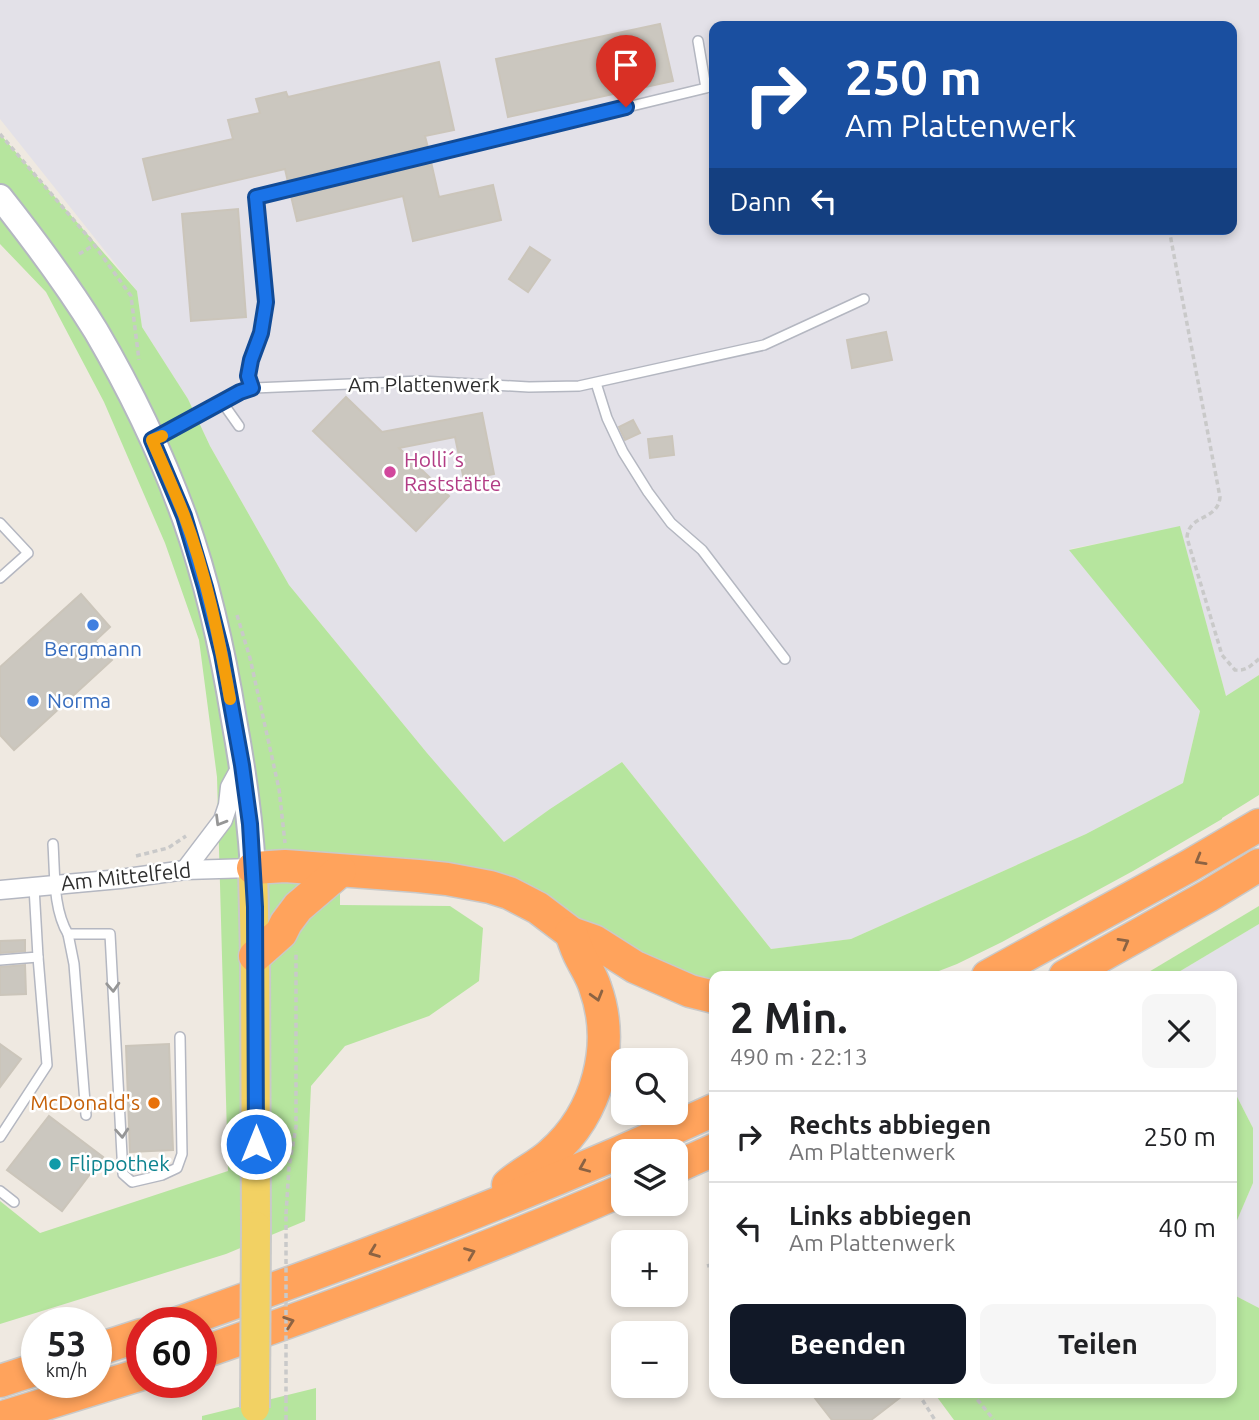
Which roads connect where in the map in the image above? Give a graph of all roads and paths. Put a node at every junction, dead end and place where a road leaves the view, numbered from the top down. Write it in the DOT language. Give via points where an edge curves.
graph roads {
  1 [pos="698,41"];
  2 [pos="0,197"];
  3 [pos="1170,235"];
  4 [pos="94,245"];
  5 [pos="79,254"];
  6 [pos="864,299"];
  7 [pos="597,383"];
  8 [pos="252,388"];
  9 [pos="222,402"];
  10 [pos="240,426"];
  11 [pos="152,440"];
  12 [pos="0,523"];
  13 [pos="0,578"];
  14 [pos="785,659"];
  15 [pos="1259,659"];
  16 [pos="242,765"];
  17 [pos="283,819"];
  18 [pos="250,824"];
  19 [pos="1259,825"];
  20 [pos="192,829"];
  21 [pos="53,844"];
  22 [pos="127,858"];
  23 [pos="1259,865"];
  24 [pos="253,868"];
  25 [pos="185,870"];
  26 [pos="340,871"];
  27 [pos="56,885"];
  28 [pos="34,887"];
  29 [pos="0,890"];
  30 [pos="571,933"];
  31 [pos="68,934"];
  32 [pos="255,956"];
  33 [pos="38,957"];
  34 [pos="0,960"];
  35 [pos="997,971"];
  36 [pos="1074,971"];
  37 [pos="709,996"];
  38 [pos="180,1037"];
  39 [pos="709,1112"];
  40 [pos="86,1115"];
  41 [pos="0,1137"];
  42 [pos="709,1152"];
  43 [pos="688,1162"];
  44 [pos="0,1191"];
  45 [pos="611,1195"];
  46 [pos="14,1202"];
  47 [pos="479,1212"];
  48 [pos="286,1214"];
  49 [pos="217,1309"];
  50 [pos="217,1347"];
  51 [pos="21,1375"];
  52 [pos="126,1379"];
  53 [pos="0,1381"];
  54 [pos="921,1398"];
  55 [pos="976,1398"];
  56 [pos="255,1414"];
  57 [pos="0,1418"];
  58 [pos="286,1420"];
  59 [pos="935,1420"];
  60 [pos="993,1420"];
  1 -- 8 [label="lane" via="706,88 256,197 266,302 248,376"];
  2 -- 11 [label="main road" via="79,305"];
  3 -- 15 [label="path" via="1220,497 1215,511 1191,525 1187,538 1222,655 1234,670 1248,669"];
  4 -- 5 [label="path"];
  6 -- 7 [label="lane, Am Plattenwerk" via="764,345"];
  7 -- 8 [label="lane, Am Plattenwerk" via="538,387 421,381"];
  7 -- 14 [label="lane" via="607,418 648,492 671,523 702,550"];
  8 -- 9 [label="lane, Am Plattenwerk"];
  9 -- 10 [label="lane"];
  9 -- 11 [label="lane, Am Plattenwerk"];
  11 -- 16 [label="main road" via="184,516 202,576"];
  12 -- 13 [label="lane" via="28,553"];
  16 -- 18 [label="main road"];
  16 -- 25 [label="street, one-way" via="230,787 223,820"];
  17 -- 18 [label="path"];
  18 -- 24 [label="main road"];
  19 -- 35 [label="highway, one-way"];
  20 -- 22 [label="path" via="168,848"];
  21 -- 27 [label="lane"];
  36 -- 23 [label="highway, one-way"];
  24 -- 25 [label="street, Am Mittelfeld"];
  24 -- 26 [label="highway"];
  24 -- 32 [label="main road"];
  25 -- 27 [label="street, Am Mittelfeld"];
  26 -- 30 [label="highway" via="490,887 538,908"];
  26 -- 32 [label="highway" via="298,907 281,933"];
  27 -- 28 [label="street, Am Mittelfeld"];
  27 -- 31 [label="lane"];
  28 -- 29 [label="street, Am Mittelfeld"];
  28 -- 33 [label="lane"];
  30 -- 37 [label="highway" via="662,980"];
  30 -- 47 [label="highway, one-way" via="601,1008 604,1049 595,1089 565,1140"];
  31 -- 38 [label="lane, one-way" via="110,934 123,1174 132,1182 177,1168 182,1154"];
  31 -- 40 [label="lane"];
  32 -- 56 [label="main road, bridge"];
  33 -- 34 [label="lane"];
  33 -- 41 [label="lane" via="47,1065"];
  39 -- 47 [label="highway, one-way"];
  42 -- 43 [label="highway"];
  44 -- 46 [label="lane"];
  50 -- 45 [label="highway, one-way" via="407,1279"];
  47 -- 49 [label="highway, one-way"];
  48 -- 58 [label="path, bridge"];
  51 -- 53 [label="highway"];
  52 -- 57 [label="highway"];
  54 -- 59 [label="path"];
  55 -- 60 [label="path"];
}
